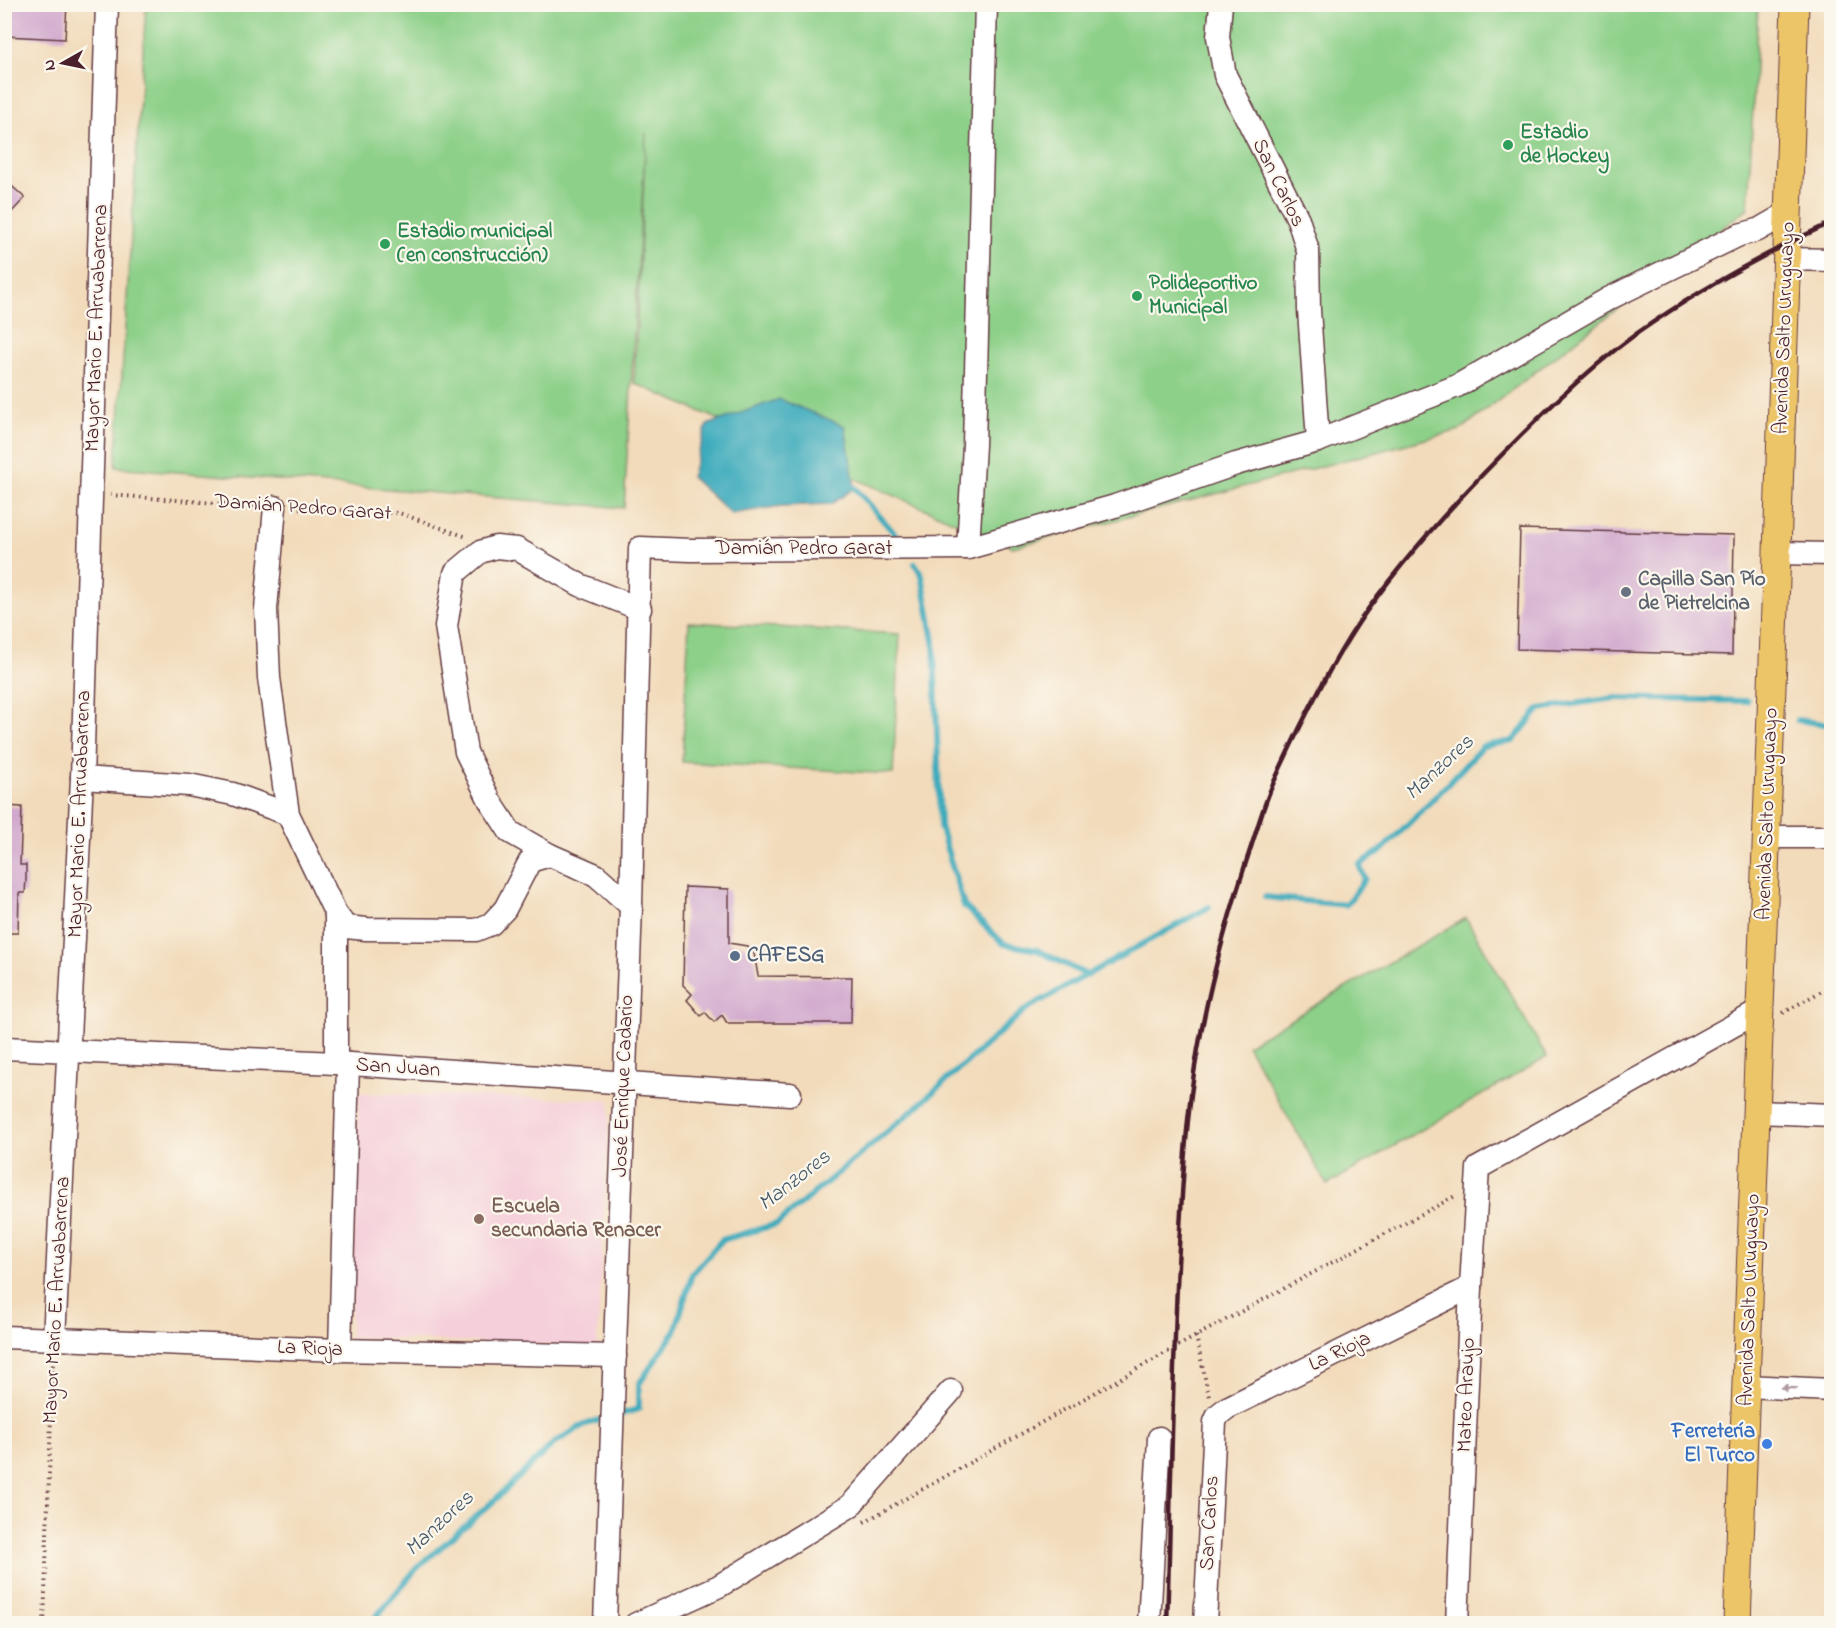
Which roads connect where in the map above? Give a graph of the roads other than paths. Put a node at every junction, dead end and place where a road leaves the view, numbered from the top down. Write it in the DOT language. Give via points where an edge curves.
graph roads {
  1 [pos="107,4"];
  2 [pos="986,4"];
  3 [pos="1221,4"];
  4 [pos="1794,4"];
  5 [pos="1789,212"];
  6 [pos="1787,259"];
  7 [pos="1832,260"];
  8 [pos="1318,441"];
  9 [pos="276,507"];
  10 [pos="640,548"];
  11 [pos="968,548"];
  12 [pos="1777,553"];
  13 [pos="1832,554"];
  14 [pos="640,609"];
  15 [pos="82,778"];
  16 [pos="288,814"];
  17 [pos="1767,837"];
  18 [pos="1832,837"];
  19 [pos="550,855"];
  20 [pos="631,906"];
  21 [pos="336,914"];
  22 [pos="1761,1018"];
  23 [pos="4,1048"];
  24 [pos="69,1050"];
  25 [pos="342,1064"];
  26 [pos="624,1082"];
  27 [pos="790,1094"];
  28 [pos="1756,1112"];
  29 [pos="1832,1115"];
  30 [pos="1471,1287"];
  31 [pos="4,1337"];
  32 [pos="54,1339"];
  33 [pos="340,1350"];
  34 [pos="615,1356"];
  35 [pos="1746,1386"];
  36 [pos="1832,1390"];
  37 [pos="951,1391"];
  38 [pos="1215,1422"];
  39 [pos="1160,1438"];
  40 [pos="605,1623"];
  41 [pos="636,1623"];
  42 [pos="1149,1623"];
  43 [pos="1205,1623"];
  44 [pos="1457,1623"];
  45 [pos="1737,1623"];
  1 -- 15 [label="street, Mayor Mario E. Arruabarrena"];
  2 -- 11 [label="street"];
  3 -- 8 [label="street, San Carlos" via="1218,37 1224,75 1298,219 1308,251"];
  4 -- 5 [label="main road, Avenida Salto Uruguayo"];
  5 -- 6 [label="main road, Avenida Salto Uruguayo"];
  5 -- 8 [label="street, Damián Pedro Garat" via="1608,299 1457,386"];
  6 -- 7 [label="street"];
  6 -- 12 [label="main road, Avenida Salto Uruguayo"];
  8 -- 11 [label="street, Damián Pedro Garat"];
  9 -- 16 [label="street" via="266,609 269,678"];
  10 -- 11 [label="street, Damián Pedro Garat"];
  10 -- 14 [label="street, José Enrique Cadario"];
  12 -- 13 [label="street"];
  12 -- 17 [label="main road, Avenida Salto Uruguayo"];
  14 -- 19 [label="street" via="580,585 517,549 496,547 480,552 454,573 446,626 466,752 510,832"];
  14 -- 20 [label="street, José Enrique Cadario"];
  15 -- 16 [label="street" via="189,785 233,794"];
  15 -- 24 [label="street, Mayor Mario E. Arruabarrena"];
  16 -- 21 [label="street"];
  17 -- 18 [label="street"];
  17 -- 22 [label="main road, Avenida Salto Uruguayo"];
  19 -- 20 [label="street" via="596,875"];
  19 -- 21 [label="street" via="530,861 505,909 491,924 476,930 346,927"];
  20 -- 26 [label="street, José Enrique Cadario"];
  21 -- 25 [label="street"];
  22 -- 28 [label="main road, Avenida Salto Uruguayo"];
  22 -- 30 [label="street, Mateo Araujo" via="1478,1167"];
  23 -- 24 [label="street, San Juan"];
  24 -- 25 [label="street, San Juan"];
  24 -- 32 [label="street, Mayor Mario E. Arruabarrena"];
  25 -- 26 [label="street, San Juan"];
  25 -- 33 [label="street"];
  26 -- 27 [label="street, San Juan"];
  26 -- 34 [label="street, José Enrique Cadario"];
  28 -- 29 [label="street"];
  28 -- 35 [label="main road, Avenida Salto Uruguayo"];
  30 -- 38 [label="street, La Rioja" via="1223,1410"];
  30 -- 44 [label="street, Mateo Araujo"];
  31 -- 32 [label="street, La Rioja"];
  32 -- 33 [label="street, La Rioja"];
  33 -- 34 [label="street, La Rioja"];
  34 -- 40 [label="street, José Enrique Cadario"];
  36 -- 35 [label="street, one-way"];
  35 -- 45 [label="main road, Avenida Salto Uruguayo"];
  37 -- 41 [label="street" via="850,1506 719,1586"];
  38 -- 43 [label="street, San Carlos"];
  39 -- 42 [label="street"];
}
